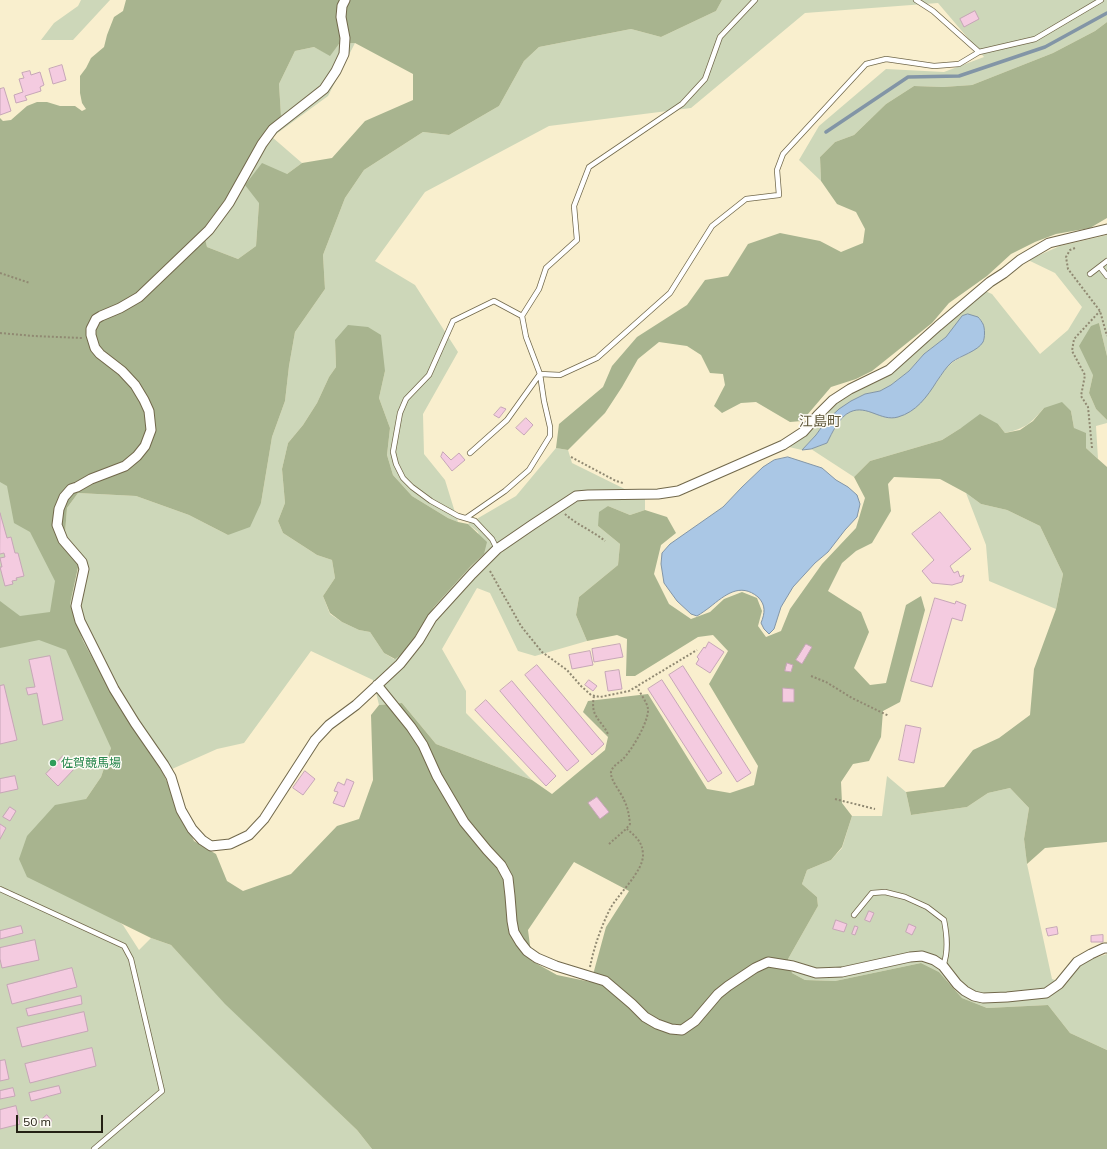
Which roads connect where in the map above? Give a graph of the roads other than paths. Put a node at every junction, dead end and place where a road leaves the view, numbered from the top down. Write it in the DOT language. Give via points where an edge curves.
graph roads {
  1 [pos="345,0"];
  2 [pos="755,0"];
  3 [pos="916,0"];
  4 [pos="1101,0"];
  5 [pos="979,52"];
  6 [pos="1107,230"];
  7 [pos="1107,261"];
  8 [pos="1100,267"];
  9 [pos="1090,274"];
  10 [pos="1107,276"];
  11 [pos="522,316"];
  12 [pos="540,374"];
  13 [pos="470,453"];
  14 [pos="466,518"];
  15 [pos="497,549"];
  16 [pos="377,685"];
  17 [pos="0,889"];
  18 [pos="854,915"];
  19 [pos="1107,948"];
  20 [pos="943,966"];
  21 [pos="94,1149"];
  1 -- 16 [label="street" via="341,17 345,38 344,54 324,89 273,129 229,203 209,230 139,297 96,319 91,335 95,348 135,385 149,411 151,430 145,446 125,466 71,489 59,509 57,525 63,540 82,562 84,569 76,606 80,621 114,689 171,777 181,810 192,830 211,846 230,844 249,835 264,819 315,740"];
  2 -- 11 [label="lane" via="720,37 705,79 682,104 589,168 574,206 577,240 546,268 539,289"];
  3 -- 5 [label="lane" via="933,11"];
  4 -- 5 [label="lane" via="1035,39"];
  5 -- 12 [label="lane" via="959,64 934,66 886,59 866,64 783,154 777,170 779,195 746,199 712,226 670,293 597,358 560,375"];
  6 -- 15 [label="street" via="1049,243 1020,260 990,282 889,370 833,400 803,432 782,445 678,491 658,494 576,496"];
  7 -- 8 [label="lane"];
  8 -- 9 [label="lane"];
  8 -- 10 [label="lane"];
  11 -- 12 [label="lane" via="526,337"];
  11 -- 14 [label="lane" via="494,301 453,321 429,375 406,399 400,414 393,452 403,478 431,501"];
  12 -- 13 [label="lane" via="507,420"];
  12 -- 14 [label="lane" via="550,436 528,470 505,491"];
  14 -- 15 [label="lane" via="475,521 492,538"];
  15 -- 16 [label="street" via="432,618 400,664"];
  16 -- 20 [label="street" via="411,726 464,822 501,865 508,878 514,932 527,951 556,966 605,981 644,1016 657,1024 682,1030 695,1021 728,986 768,962 816,973 842,972 922,956"];
  17 -- 21 [label="lane" via="124,946 131,959 162,1091"];
  18 -- 20 [label="lane" via="872,893 885,892 927,907 944,920 947,934"];
  19 -- 20 [label="street" via="1077,962 1059,984 1046,993 1036,995 983,998 974,996 957,984"];
}
